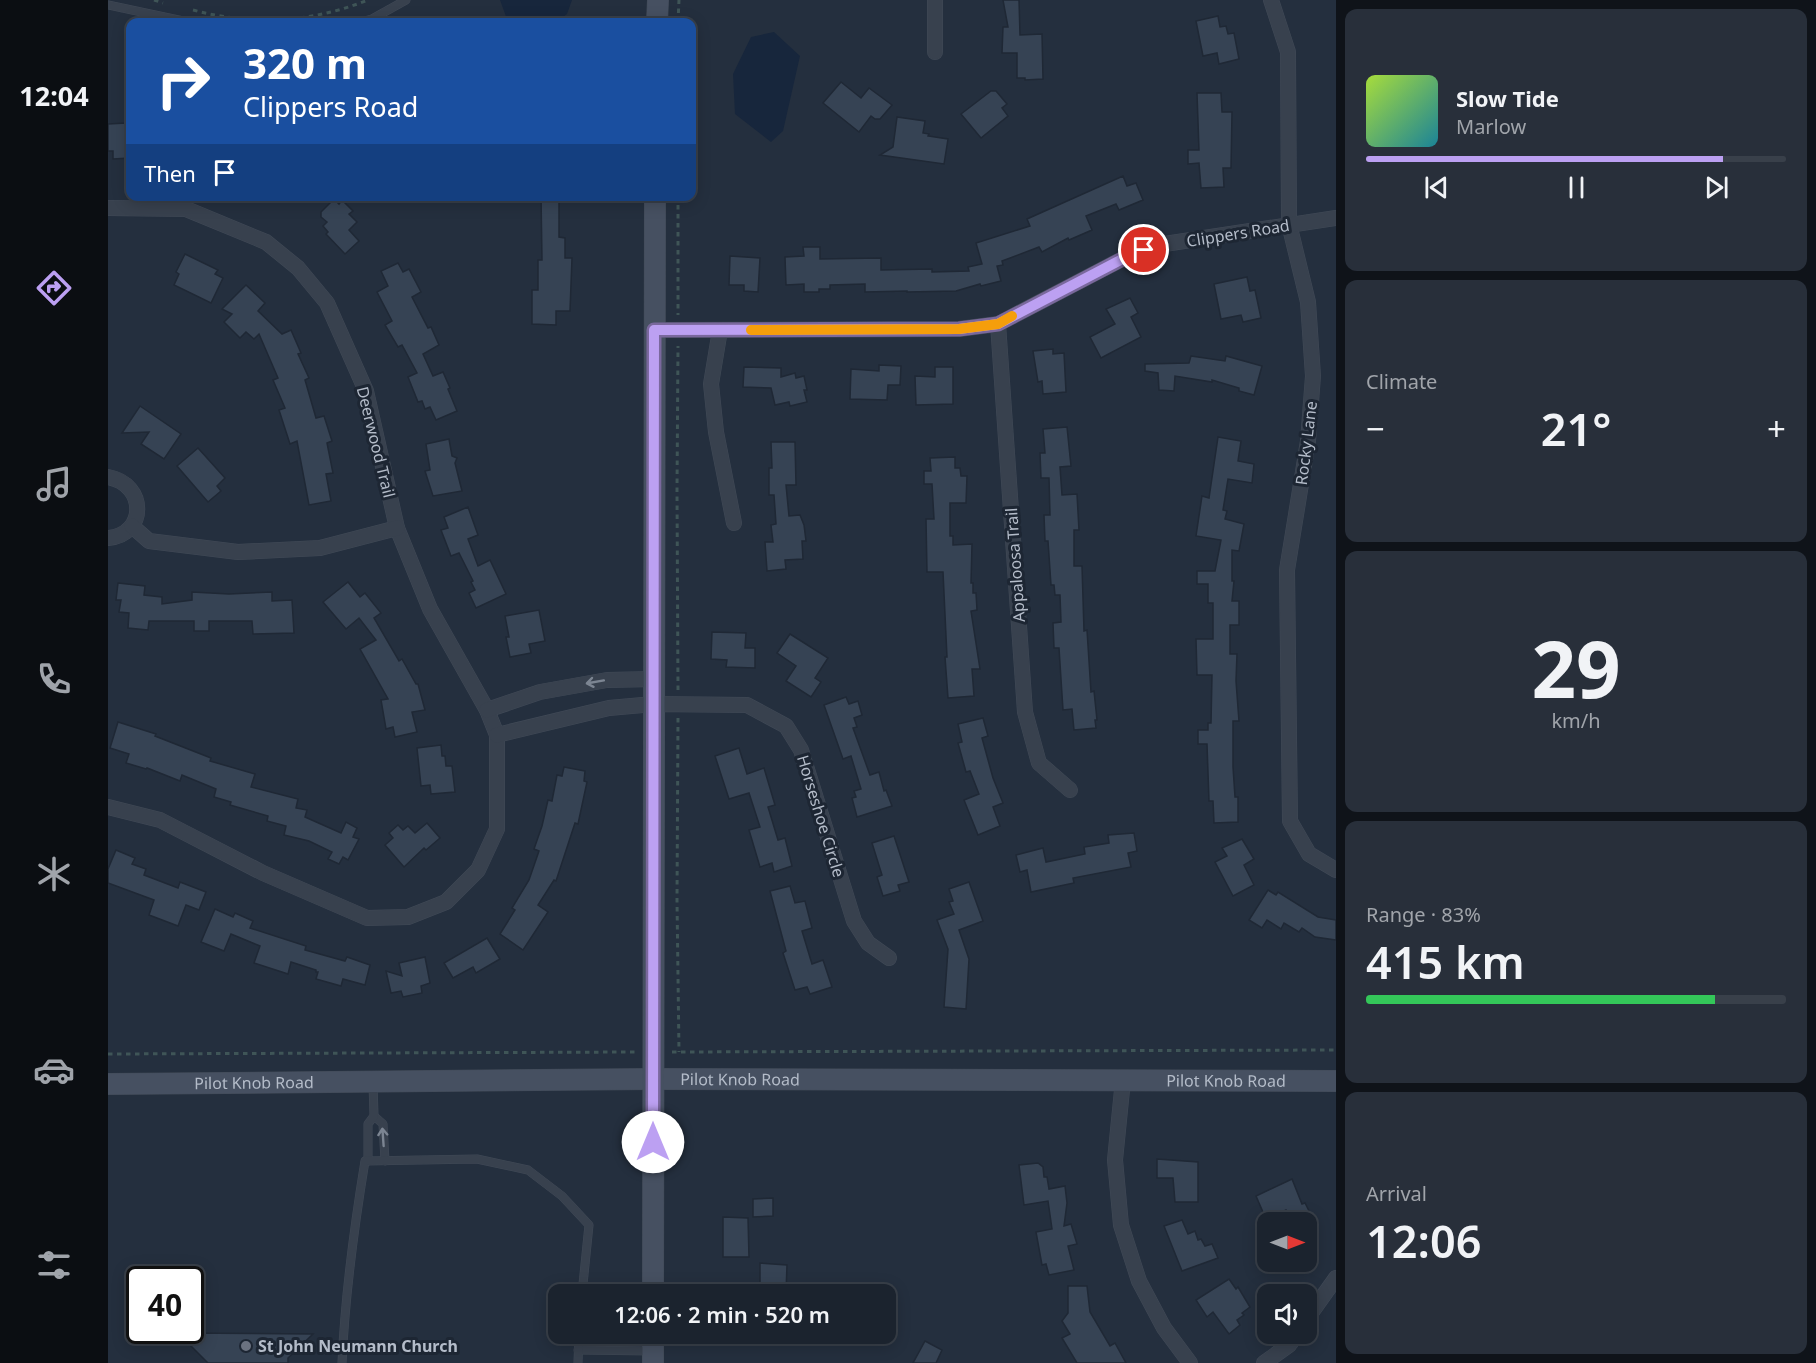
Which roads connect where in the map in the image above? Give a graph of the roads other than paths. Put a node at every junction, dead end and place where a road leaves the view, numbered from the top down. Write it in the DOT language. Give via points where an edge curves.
graph roads {
  1 [pos="406,0"];
  2 [pos="658,0"];
  3 [pos="935,0"];
  4 [pos="1271,0"];
  5 [pos="108,5"];
  6 [pos="169,18"];
  7 [pos="374,18"];
  8 [pos="657,18"];
  9 [pos="935,52"];
  10 [pos="655,201"];
  11 [pos="108,208"];
  12 [pos="1336,218"];
  13 [pos="1289,224"];
  14 [pos="998,324"];
  15 [pos="654,330"];
  16 [pos="720,330"];
  17 [pos="108,477"];
  18 [pos="734,523"];
  19 [pos="132,526"];
  20 [pos="397,528"];
  21 [pos="108,538"];
  22 [pos="654,679"];
  23 [pos="654,704"];
  24 [pos="486,710"];
  25 [pos="496,735"];
  26 [pos="1070,790"];
  27 [pos="108,807"];
  28 [pos="1336,870"];
  29 [pos="889,958"];
  30 [pos="653,1079"];
  31 [pos="1123,1080"];
  32 [pos="1336,1081"];
  33 [pos="373,1082"];
  34 [pos="108,1084"];
  35 [pos="374,1116"];
  36 [pos="368,1161"];
  37 [pos="385,1161"];
  38 [pos="1336,1278"];
  39 [pos="583,1284"];
  40 [pos="653,1284"];
  41 [pos="1317,1305"];
  42 [pos="578,1344"];
  43 [pos="1290,1344"];
  44 [pos="653,1349"];
  45 [pos="578,1350"];
  46 [pos="342,1363"];
  47 [pos="578,1363"];
  48 [pos="1190,1363"];
  49 [pos="1264,1363"];
  1 -- 7 [label="lane"];
  2 -- 8 [label="main road"];
  3 -- 9 [label="street"];
  4 -- 13 [label="street, Rocky Lane" via="1288,52"];
  5 -- 6 [label="lane"];
  10 -- 15 [label="main road"];
  11 -- 20 [label="street, Deerwood Trail" via="186,209 266,242 298,268 327,303 366,391"];
  12 -- 13 [label="street, Clippers Road"];
  13 -- 14 [label="street, Clippers Road" via="1158,245 1130,255"];
  13 -- 28 [label="street, Rocky Lane" via="1308,302 1313,376 1308,441 1287,570 1290,821 1309,854"];
  14 -- 16 [label="street, Clippers Road" via="959,329"];
  14 -- 26 [label="street, Appaloosa Trail" via="1025,712 1039,763"];
  15 -- 16 [label="street, Clippers Road"];
  15 -- 22 [label="main road"];
  16 -- 18 [label="street" via="711,384"];
  17 -- 19 [label="street" via="125,483 136,498 138,508"];
  19 -- 20 [label="street" via="149,541 238,552 320,548"];
  19 -- 21 [label="street" via="124,534"];
  20 -- 24 [label="street, Deerwood Trail" via="430,609"];
  22 -- 23 [label="main road"];
  22 -- 24 [label="street, one-way" via="607,680 540,692"];
  23 -- 25 [label="street" via="609,708"];
  23 -- 29 [label="street, Horseshoe Circle" via="747,705 786,726 801,750 854,921 868,942"];
  23 -- 30 [label="main road"];
  24 -- 25 [label="street, Deerwood Trail"];
  25 -- 27 [label="street, Deerwood Trail" via="497,829 478,870 446,902 408,916 367,918 263,873 160,820"];
  30 -- 31 [label="main road, Pilot Knob Road"];
  30 -- 33 [label="main road, Pilot Knob Road"];
  30 -- 40 [label="main road"];
  31 -- 32 [label="main road, Pilot Knob Road"];
  31 -- 48 [label="street" via="1115,1160 1122,1225 1139,1281 1164,1328"];
  33 -- 34 [label="main road, Pilot Knob Road"];
  33 -- 35 [label="lane"];
  35 -- 36 [label="lane" via="368,1124"];
  37 -- 35 [label="lane, one-way" via="382,1124"];
  36 -- 37 [label="lane"];
  36 -- 46 [label="lane" via="354,1228"];
  37 -- 39 [label="lane" via="477,1159 528,1170 562,1196 588,1225"];
  38 -- 41 [label="street"];
  42 -- 45 [label="lane"];
  43 -- 49 [label="street"];
  44 -- 45 [label="lane"];
  45 -- 47 [label="lane"];
}
